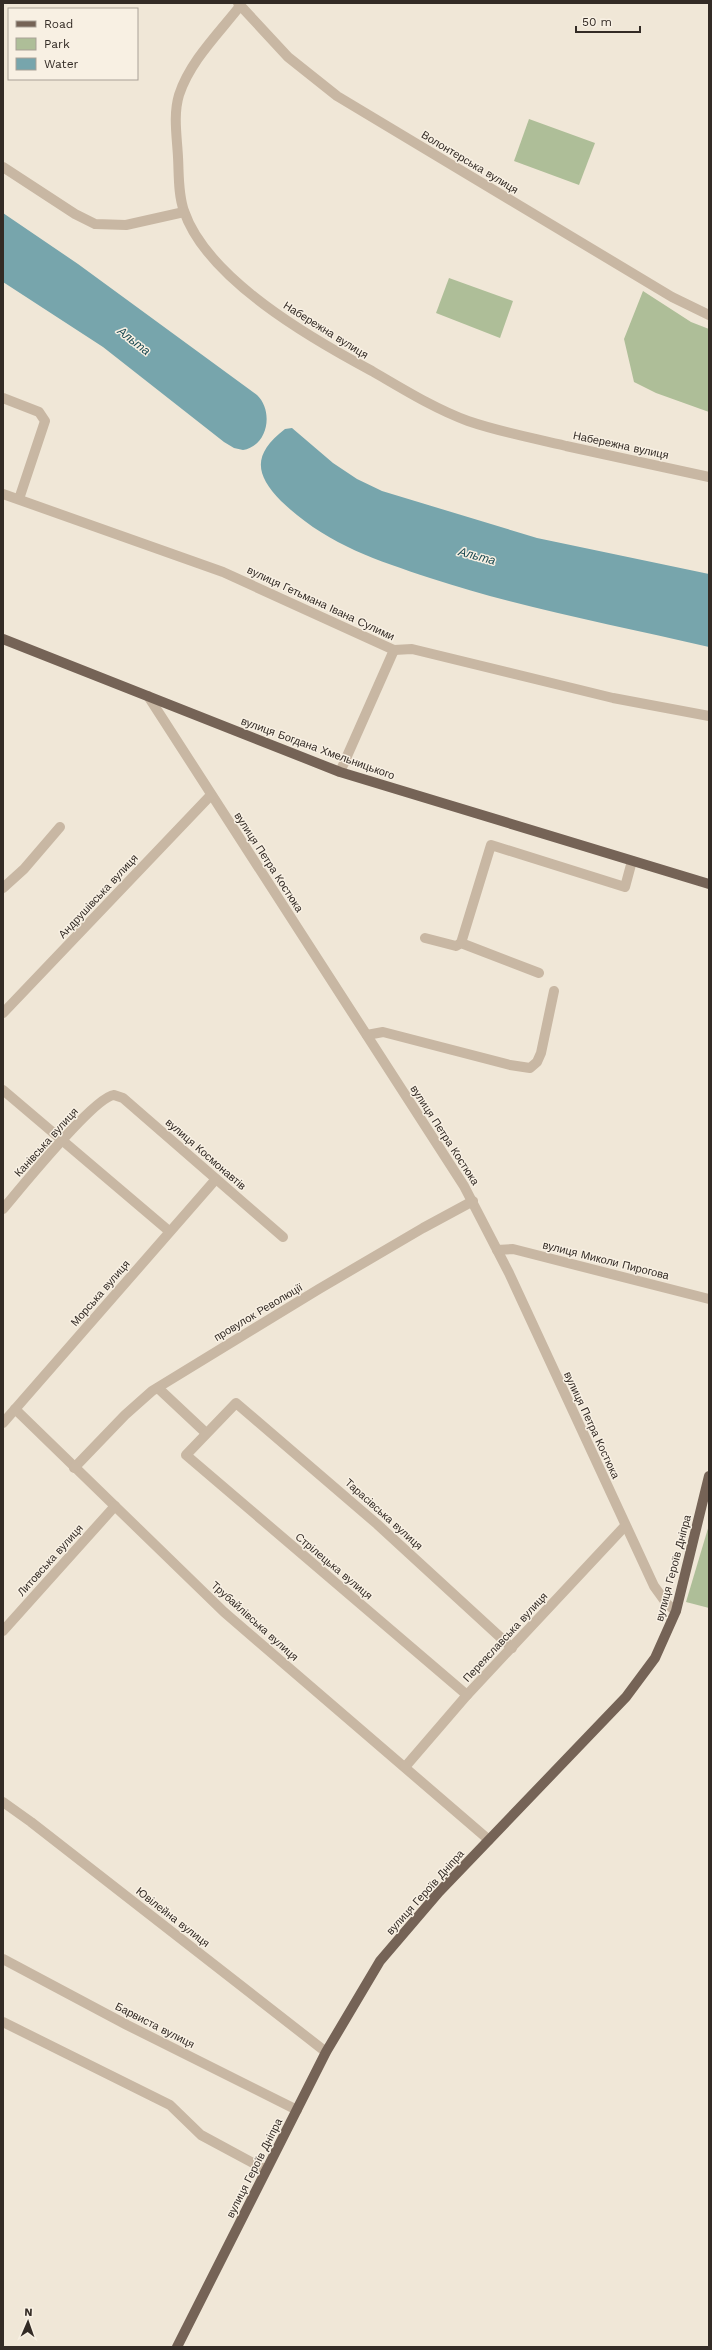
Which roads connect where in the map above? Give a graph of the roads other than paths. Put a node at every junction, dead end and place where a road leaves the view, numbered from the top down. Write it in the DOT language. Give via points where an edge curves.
graph roads {
  1 [pos="239,4"];
  2 [pos="3,167"];
  3 [pos="184,212"];
  4 [pos="709,315"];
  5 [pos="3,398"];
  6 [pos="709,477"];
  7 [pos="3,494"];
  8 [pos="19,499"];
  9 [pos="3,639"];
  10 [pos="394,650"];
  11 [pos="148,696"];
  12 [pos="709,716"];
  13 [pos="340,772"];
  14 [pos="211,795"];
  15 [pos="60,827"];
  16 [pos="632,860"];
  17 [pos="709,884"];
  18 [pos="3,888"];
  19 [pos="425,938"];
  20 [pos="461,943"];
  21 [pos="539,973"];
  22 [pos="554,991"];
  23 [pos="3,1013"];
  24 [pos="367,1035"];
  25 [pos="3,1090"];
  26 [pos="110,1095"];
  27 [pos="62,1142"];
  28 [pos="216,1179"];
  29 [pos="473,1202"];
  30 [pos="3,1209"];
  31 [pos="170,1231"];
  32 [pos="283,1237"];
  33 [pos="497,1250"];
  34 [pos="709,1299"];
  35 [pos="158,1388"];
  36 [pos="15,1409"];
  37 [pos="3,1423"];
  38 [pos="206,1433"];
  39 [pos="74,1468"];
  40 [pos="709,1476"];
  41 [pos="707,1495"];
  42 [pos="114,1506"];
  43 [pos="625,1526"];
  44 [pos="676,1611"];
  45 [pos="3,1631"];
  46 [pos="512,1648"];
  47 [pos="467,1695"];
  48 [pos="405,1767"];
  49 [pos="3,1802"];
  50 [pos="489,1840"];
  51 [pos="3,1958"];
  52 [pos="3,2022"];
  53 [pos="326,2052"];
  54 [pos="297,2110"];
  55 [pos="266,2170"];
  56 [pos="177,2347"];
  1 -- 3 [label="street, Набережна вулиця" via="192,68 178,99 177,145"];
  1 -- 4 [label="street, Волонтерська вулиця" via="288,57 337,96 668,295"];
  2 -- 3 [label="street" via="75,214 95,224 126,225"];
  3 -- 6 [label="street, Набережна вулиця" via="196,234 219,264 258,301 360,365 454,416 533,438"];
  5 -- 8 [label="street" via="39,412 45,421"];
  7 -- 8 [label="street, вулиця Гетьмана Івана Сулими"];
  8 -- 10 [label="street, вулиця Гетьмана Івана Сулими" via="223,572"];
  9 -- 11 [label="main road, вулиця Богдана Хмельницького"];
  10 -- 12 [label="street, вулиця Гетьмана Івана Сулими" via="412,649 613,698"];
  10 -- 13 [label="street"];
  11 -- 13 [label="main road, вулиця Богдана Хмельницького"];
  11 -- 14 [label="street, вулиця Петра Костюка"];
  13 -- 16 [label="main road, вулиця Богдана Хмельницького"];
  14 -- 23 [label="street, Андрушівська вулиця"];
  14 -- 24 [label="street, вулиця Петра Костюка"];
  15 -- 18 [label="street" via="24,869"];
  16 -- 17 [label="main road, вулиця Богдана Хмельницького"];
  16 -- 20 [label="street" via="625,887 491,845"];
  19 -- 20 [label="street" via="453,946"];
  20 -- 21 [label="street"];
  22 -- 24 [label="street" via="541,1053 537,1062 530,1068 383,1032"];
  24 -- 29 [label="street, вулиця Петра Костюка"];
  25 -- 27 [label="street"];
  26 -- 27 [label="street, Канівська вулиця"];
  26 -- 28 [label="street, вулиця Космонавтів" via="123,1098"];
  27 -- 30 [label="street, Канівська вулиця"];
  27 -- 31 [label="street"];
  28 -- 31 [label="street, Морська вулиця"];
  28 -- 32 [label="street, вулиця Космонавтів"];
  29 -- 33 [label="street, вулиця Петра Костюка"];
  29 -- 35 [label="street, провулок Революції" via="325,1285"];
  31 -- 36 [label="street, Морська вулиця"];
  33 -- 34 [label="street, вулиця Миколи Пирогова" via="513,1249"];
  33 -- 43 [label="street, вулиця Петра Костюка"];
  35 -- 38 [label="street"];
  35 -- 39 [label="street, провулок Революції" via="125,1415"];
  36 -- 37 [label="street, Морська вулиця"];
  36 -- 39 [label="street, Трубайлівська вулиця"];
  38 -- 46 [label="street, Тарасівська вулиця" via="236,1403 377,1524"];
  38 -- 47 [label="street, Стрілецька вулиця" via="186,1455"];
  39 -- 42 [label="street, Трубайлівська вулиця"];
  40 -- 41 [label="main road, вулиця Героїв Дніпра"];
  41 -- 44 [label="main road, вулиця Героїв Дніпра"];
  42 -- 45 [label="street, Литовська вулиця"];
  42 -- 48 [label="street, Трубайлівська вулиця" via="224,1612"];
  43 -- 44 [label="street, вулиця Петра Костюка" via="654,1586 667,1604"];
  43 -- 46 [label="street, Переяславська вулиця"];
  44 -- 50 [label="main road, вулиця Героїв Дніпра" via="655,1658 626,1697"];
  46 -- 47 [label="street, Переяславська вулиця"];
  47 -- 48 [label="street, Переяславська вулиця"];
  48 -- 50 [label="street, Трубайлівська вулиця"];
  49 -- 53 [label="street, Ювілейна вулиця"];
  50 -- 53 [label="main road, вулиця Героїв Дніпра" via="439,1892 380,1961"];
  51 -- 54 [label="street, Барвиста вулиця" via="127,2025"];
  52 -- 55 [label="street" via="170,2105 201,2135"];
  53 -- 54 [label="main road, вулиця Героїв Дніпра"];
  54 -- 55 [label="main road, вулиця Героїв Дніпра"];
  55 -- 56 [label="main road, вулиця Героїв Дніпра"];
}
